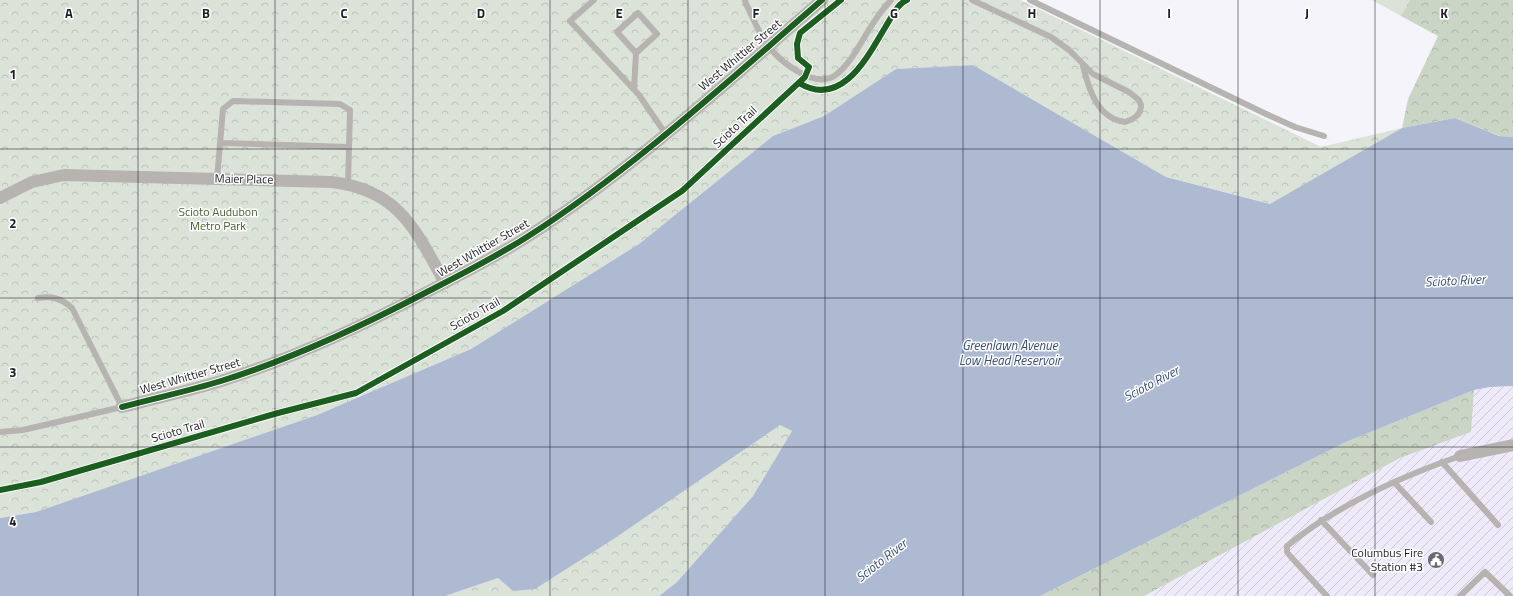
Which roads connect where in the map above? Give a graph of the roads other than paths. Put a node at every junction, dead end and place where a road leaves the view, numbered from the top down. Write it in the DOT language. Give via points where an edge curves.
graph roads {
  1 [pos="594,0"];
  2 [pos="745,0"];
  3 [pos="822,0"];
  4 [pos="891,0"];
  5 [pos="972,0"];
  6 [pos="1030,0"];
  7 [pos="768,46"];
  8 [pos="636,53"];
  9 [pos="1083,66"];
  10 [pos="634,89"];
  11 [pos="665,133"];
  12 [pos="1324,136"];
  13 [pos="220,143"];
  14 [pos="349,147"];
  15 [pos="217,179"];
  16 [pos="348,184"];
  17 [pos="0,198"];
  18 [pos="445,282"];
  19 [pos="38,298"];
  20 [pos="122,407"];
  21 [pos="0,432"];
  22 [pos="1513,446"];
  23 [pos="1460,456"];
  24 [pos="1442,462"];
  25 [pos="1394,482"];
  26 [pos="1321,520"];
  27 [pos="1431,522"];
  28 [pos="1498,525"];
  29 [pos="1373,575"];
  30 [pos="1327,596"];
  31 [pos="1460,596"];
  32 [pos="1510,596"];
  1 -- 10 [label="lane" via="570,21"];
  2 -- 7 [label="lane"];
  3 -- 7 [label="street, West Whittier Street"];
  4 -- 7 [label="lane" via="836,75 821,79 805,77"];
  5 -- 9 [label="lane" via="1051,37"];
  6 -- 12 [label="lane" via="1264,113"];
  7 -- 11 [label="street, West Whittier Street"];
  8 -- 8 [label="lane" via="657,34 638,13 617,32"];
  8 -- 10 [label="lane"];
  9 -- 9 [label="lane" via="1101,80 1124,89 1139,100 1141,110 1137,116 1125,122 1109,118 1101,112 1086,80"];
  10 -- 11 [label="lane"];
  11 -- 18 [label="street, West Whittier Street" via="598,187 528,236 491,259"];
  13 -- 14 [label="lane"];
  13 -- 14 [label="lane" via="223,109 233,101 340,104 350,110"];
  13 -- 15 [label="lane"];
  14 -- 16 [label="lane"];
  15 -- 16 [label="street, Maier Place"];
  15 -- 17 [label="street, Maier Place" via="64,175 32,182"];
  16 -- 18 [label="street, Maier Place" via="377,194 399,211 411,225"];
  18 -- 20 [label="street, West Whittier Street" via="382,315 298,353 221,381"];
  19 -- 20 [label="lane" via="58,298 72,308"];
  20 -- 21 [label="lane" via="23,430"];
  22 -- 23 [label="street"];
  23 -- 24 [label="lane"];
  24 -- 25 [label="lane"];
  24 -- 28 [label="lane"];
  25 -- 26 [label="lane"];
  25 -- 27 [label="lane"];
  26 -- 29 [label="lane"];
  26 -- 30 [label="lane" via="1287,546 1287,552"];
  31 -- 32 [label="lane" via="1485,572"];
}
